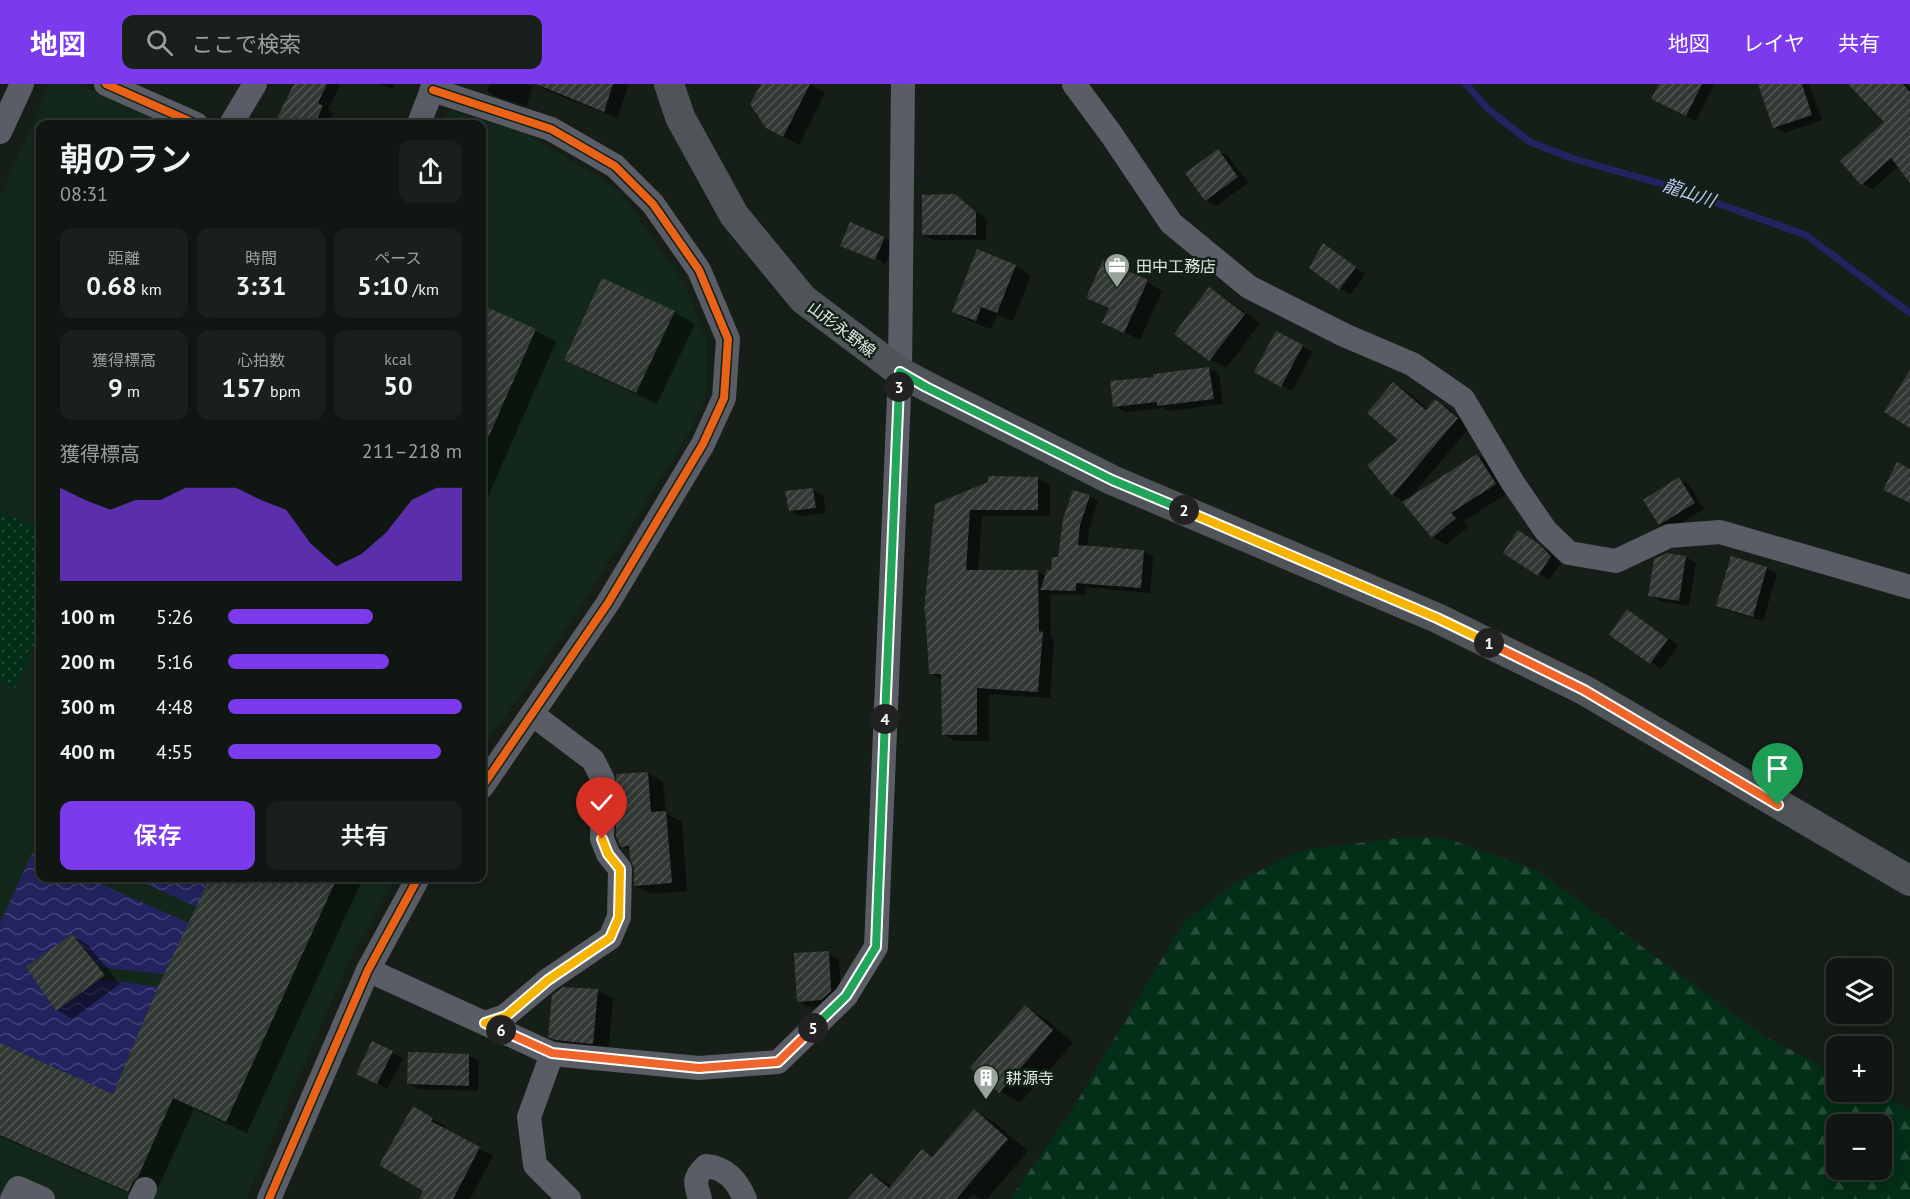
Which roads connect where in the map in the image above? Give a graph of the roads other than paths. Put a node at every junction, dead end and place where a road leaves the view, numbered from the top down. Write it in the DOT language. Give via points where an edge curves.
graph roads {
  1 [pos="22,84"];
  2 [pos="106,84"];
  3 [pos="255,84"];
  4 [pos="669,84"];
  5 [pos="903,84"];
  6 [pos="1074,84"];
  7 [pos="433,87"];
  8 [pos="187,120"];
  9 [pos="233,120"];
  10 [pos="420,120"];
  11 [pos="0,132"];
  12 [pos="900,372"];
  13 [pos="1910,587"];
  14 [pos="532,714"];
  15 [pos="486,781"];
  16 [pos="1910,881"];
  17 [pos="416,882"];
  18 [pos="368,970"];
  19 [pos="485,1023"];
  20 [pos="552,1053"];
  21 [pos="12,1199"];
  22 [pos="43,1199"];
  23 [pos="269,1199"];
  24 [pos="569,1199"];
  25 [pos="700,1199"];
  26 [pos="745,1199"];
  1 -- 11 [label="street"];
  2 -- 8 [label="street"];
  3 -- 9 [label="street"];
  4 -- 12 [label="main road, 山形永野線" via="680,117 734,216 803,299"];
  5 -- 12 [label="street"];
  6 -- 13 [label="street" via="1171,223 1249,287 1412,364 1463,399 1539,522 1569,553 1616,561 1669,537 1720,532"];
  7 -- 10 [label="street"];
  7 -- 14 [label="street" via="551,129 615,166 653,204 699,270 728,339 724,398 704,444 608,603"];
  12 -- 16 [label="main road, 山形永野線" via="1112,480 1437,618 1584,690"];
  12 -- 20 [label="street" via="876,947 846,996 778,1062 699,1068"];
  14 -- 15 [label="street"];
  14 -- 19 [label="street" via="593,760 603,780 602,839 620,869 619,917 610,938 548,980 506,1016"];
  17 -- 18 [label="street"];
  18 -- 19 [label="street"];
  18 -- 23 [label="street"];
  19 -- 20 [label="street"];
  20 -- 24 [label="street" via="529,1117 535,1165"];
  21 -- 22 [label="street" via="18,1188"];
  25 -- 26 [label="street" via="695,1184 706,1166 729,1174"];
}
